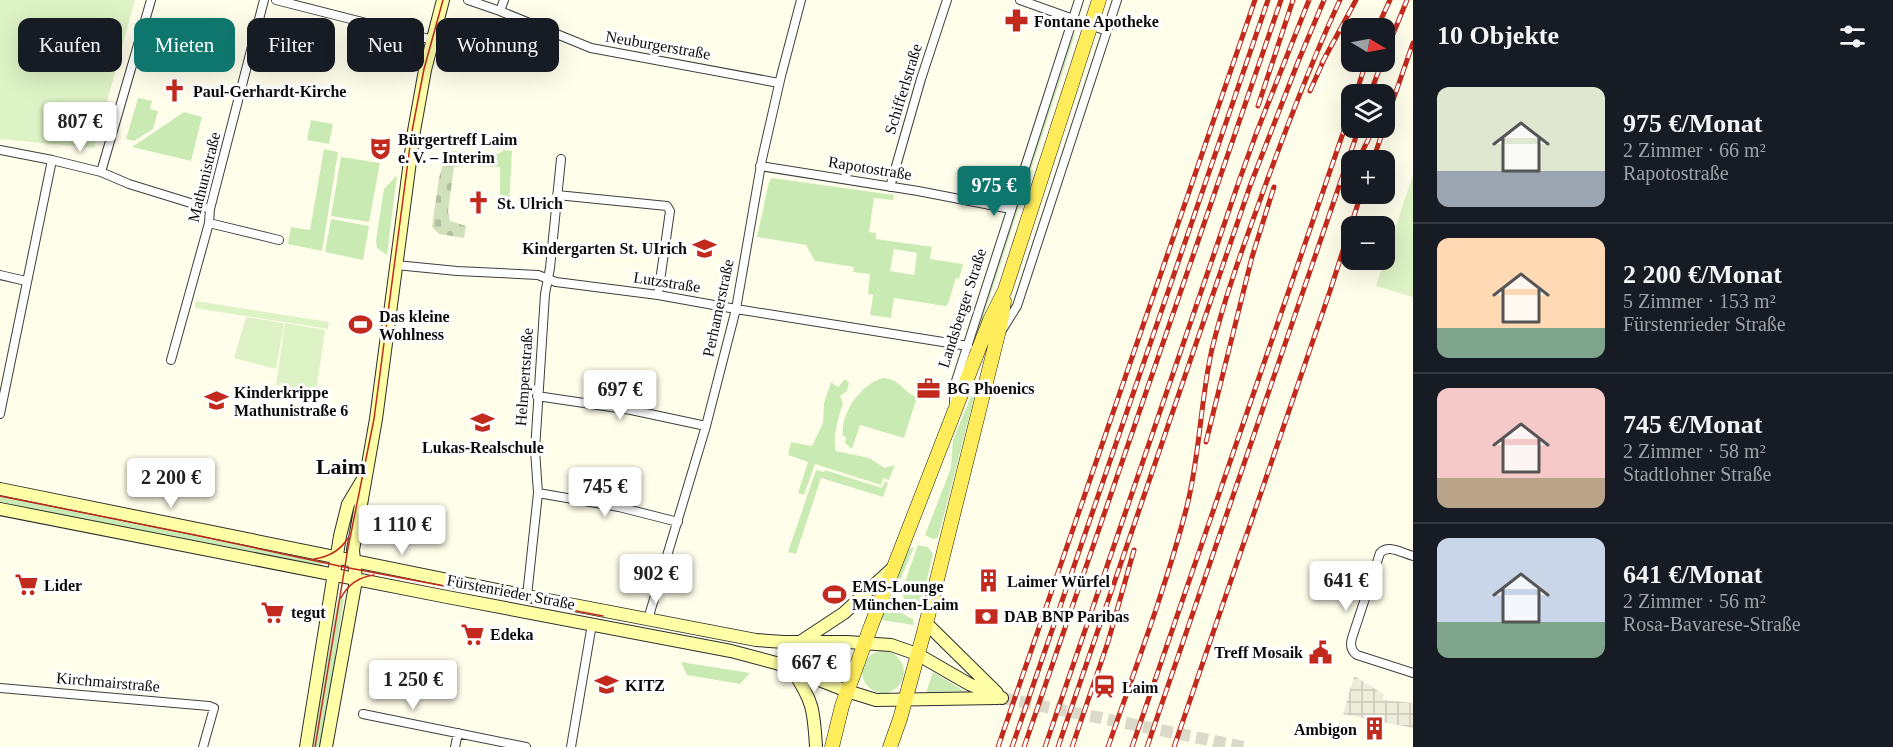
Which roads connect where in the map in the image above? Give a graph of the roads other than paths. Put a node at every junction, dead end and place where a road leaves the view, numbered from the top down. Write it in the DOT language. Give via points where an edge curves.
graph roads {
  1 [pos="151,0"];
  2 [pos="264,0"];
  3 [pos="276,0"];
  4 [pos="443,0"];
  5 [pos="448,0"];
  6 [pos="468,0"];
  7 [pos="504,0"];
  8 [pos="801,0"];
  9 [pos="947,0"];
  10 [pos="1020,0"];
  11 [pos="1080,0"];
  12 [pos="1099,0"];
  13 [pos="1117,0"];
  14 [pos="500,10"];
  15 [pos="1073,19"];
  16 [pos="1091,25"];
  17 [pos="1107,31"];
  18 [pos="435,34"];
  19 [pos="779,83"];
  20 [pos="0,150"];
  21 [pos="561,159"];
  22 [pos="52,160"];
  23 [pos="760,166"];
  24 [pos="101,172"];
  25 [pos="890,187"];
  26 [pos="557,195"];
  27 [pos="210,209"];
  28 [pos="1011,209"];
  29 [pos="209,223"];
  30 [pos="279,240"];
  31 [pos="396,265"];
  32 [pos="0,275"];
  33 [pos="548,279"];
  34 [pos="26,281"];
  35 [pos="1005,290"];
  36 [pos="658,294"];
  37 [pos="736,309"];
  38 [pos="997,339"];
  39 [pos="968,346"];
  40 [pos="171,360"];
  41 [pos="3,377"];
  42 [pos="537,396"];
  43 [pos="0,414"];
  44 [pos="951,422"];
  45 [pos="706,426"];
  46 [pos="365,475"];
  47 [pos="0,489"];
  48 [pos="538,493"];
  49 [pos="0,509"];
  50 [pos="678,522"];
  51 [pos="1413,556"];
  52 [pos="336,558"];
  53 [pos="353,561"];
  54 [pos="892,568"];
  55 [pos="333,575"];
  56 [pos="356,580"];
  57 [pos="527,596"];
  58 [pos="648,619"];
  59 [pos="926,623"];
  60 [pos="592,624"];
  61 [pos="800,642"];
  62 [pos="865,643"];
  63 [pos="917,654"];
  64 [pos="791,669"];
  65 [pos="1413,673"];
  66 [pos="0,688"];
  67 [pos="847,691"];
  68 [pos="1002,698"];
  69 [pos="905,700"];
  70 [pos="363,714"];
  71 [pos="458,734"];
  72 [pos="202,747"];
  73 [pos="306,747"];
  74 [pos="326,747"];
  75 [pos="455,747"];
  76 [pos="526,747"];
  77 [pos="571,747"];
  78 [pos="816,747"];
  79 [pos="832,747"];
  80 [pos="890,747"];
  1 -- 24 [label="street"];
  2 -- 27 [label="street, Mathunistraße"];
  3 -- 18 [label="street"];
  4 -- 18 [label="main road"];
  5 -- 18 [label="main road"];
  6 -- 14 [label="street, Neuburgerstraße"];
  7 -- 14 [label="street"];
  8 -- 19 [label="street, Perhamerstraße"];
  9 -- 25 [label="street, Schifferlstraße"];
  10 -- 15 [label="street"];
  11 -- 15 [label="street, Landsberger Straße"];
  12 -- 16 [label="main road, Landsberger Straße"];
  13 -- 17 [label="street, Landsberger Straße"];
  14 -- 19 [label="street, Neuburgerstraße" via="591,48"];
  15 -- 16 [label="street"];
  15 -- 28 [label="street, Landsberger Straße"];
  16 -- 17 [label="street"];
  16 -- 35 [label="main road, Landsberger Straße"];
  17 -- 38 [label="street, Landsberger Straße" via="1017,306"];
  18 -- 31 [label="main road" via="414,131"];
  19 -- 23 [label="street, Perhamerstraße"];
  20 -- 22 [label="street"];
  21 -- 26 [label="street, Helmpertstraße"];
  22 -- 24 [label="street"];
  22 -- 34 [label="street"];
  23 -- 25 [label="street, Rapotostraße"];
  23 -- 37 [label="street, Perhamerstraße"];
  24 -- 27 [label="street"];
  25 -- 28 [label="street, Rapotostraße"];
  26 -- 33 [label="street, Helmpertstraße"];
  26 -- 36 [label="street" via="667,206 670,211"];
  27 -- 29 [label="street, Mathunistraße"];
  28 -- 39 [label="street, Landsberger Straße"];
  29 -- 30 [label="street"];
  29 -- 40 [label="street, Mathunistraße"];
  31 -- 33 [label="street, Lutzstraße" via="538,275"];
  31 -- 46 [label="main road"];
  32 -- 34 [label="street"];
  33 -- 36 [label="street, Lutzstraße"];
  33 -- 42 [label="street, Helmpertstraße"];
  34 -- 41 [label="street"];
  35 -- 38 [label="main road, Landsberger Straße"];
  35 -- 44 [label="main road, Landsberger Straße"];
  36 -- 37 [label="street, Lutzstraße"];
  37 -- 39 [label="street, Lutzstraße"];
  37 -- 45 [label="street, Perhamerstraße"];
  38 -- 59 [label="main road, Landsberger Straße"];
  39 -- 44 [label="street, Landsberger Straße" via="956,381"];
  41 -- 43 [label="street"];
  42 -- 45 [label="street"];
  42 -- 48 [label="street, Helmpertstraße"];
  44 -- 54 [label="main road, Landsberger Straße"];
  45 -- 50 [label="street, Perhamerstraße"];
  46 -- 52 [label="main road" via="348,504"];
  46 -- 53 [label="main road"];
  47 -- 52 [label="main road, Fürstenrieder Straße"];
  48 -- 50 [label="street"];
  48 -- 57 [label="street, Helmpertstraße"];
  49 -- 55 [label="main road, Fürstenrieder Straße"];
  50 -- 58 [label="street, Perhamerstraße"];
  51 -- 65 [label="street" via="1389,549 1380,553 1351,640 1357,655"];
  52 -- 53 [label="main road, Fürstenrieder Straße"];
  52 -- 55 [label="main road"];
  53 -- 56 [label="main road"];
  53 -- 57 [label="main road, Fürstenrieder Straße"];
  54 -- 61 [label="main road" via="844,613"];
  54 -- 62 [label="main road, Landsberger Straße"];
  55 -- 56 [label="main road, Fürstenrieder Straße"];
  55 -- 73 [label="main road"];
  56 -- 60 [label="main road, Fürstenrieder Straße"];
  56 -- 74 [label="main road"];
  57 -- 58 [label="main road, Fürstenrieder Straße"];
  58 -- 61 [label="main road, Fürstenrieder Straße" via="756,640"];
  59 -- 63 [label="main road, Landsberger Straße"];
  59 -- 68 [label="main road"];
  60 -- 64 [label="main road, Fürstenrieder Straße" via="731,651"];
  60 -- 77 [label="street"];
  61 -- 62 [label="main road, Fürstenrieder Straße"];
  62 -- 63 [label="main road, Fürstenrieder Straße" via="891,645"];
  62 -- 67 [label="main road, Landsberger Straße"];
  63 -- 68 [label="main road, Fürstenrieder Straße"];
  63 -- 69 [label="main road, Landsberger Straße"];
  64 -- 67 [label="main road, Fürstenrieder Straße"];
  64 -- 78 [label="main road" via="810,701"];
  66 -- 72 [label="street, Kirchmairstraße" via="209,706 214,708"];
  67 -- 69 [label="main road, Fürstenrieder Straße" via="876,700"];
  67 -- 79 [label="main road, Landsberger Straße"];
  68 -- 69 [label="main road, Fürstenrieder Straße"];
  69 -- 80 [label="main road, Landsberger Straße"];
  70 -- 71 [label="street"];
  71 -- 75 [label="street"];
  71 -- 76 [label="street"];
}
